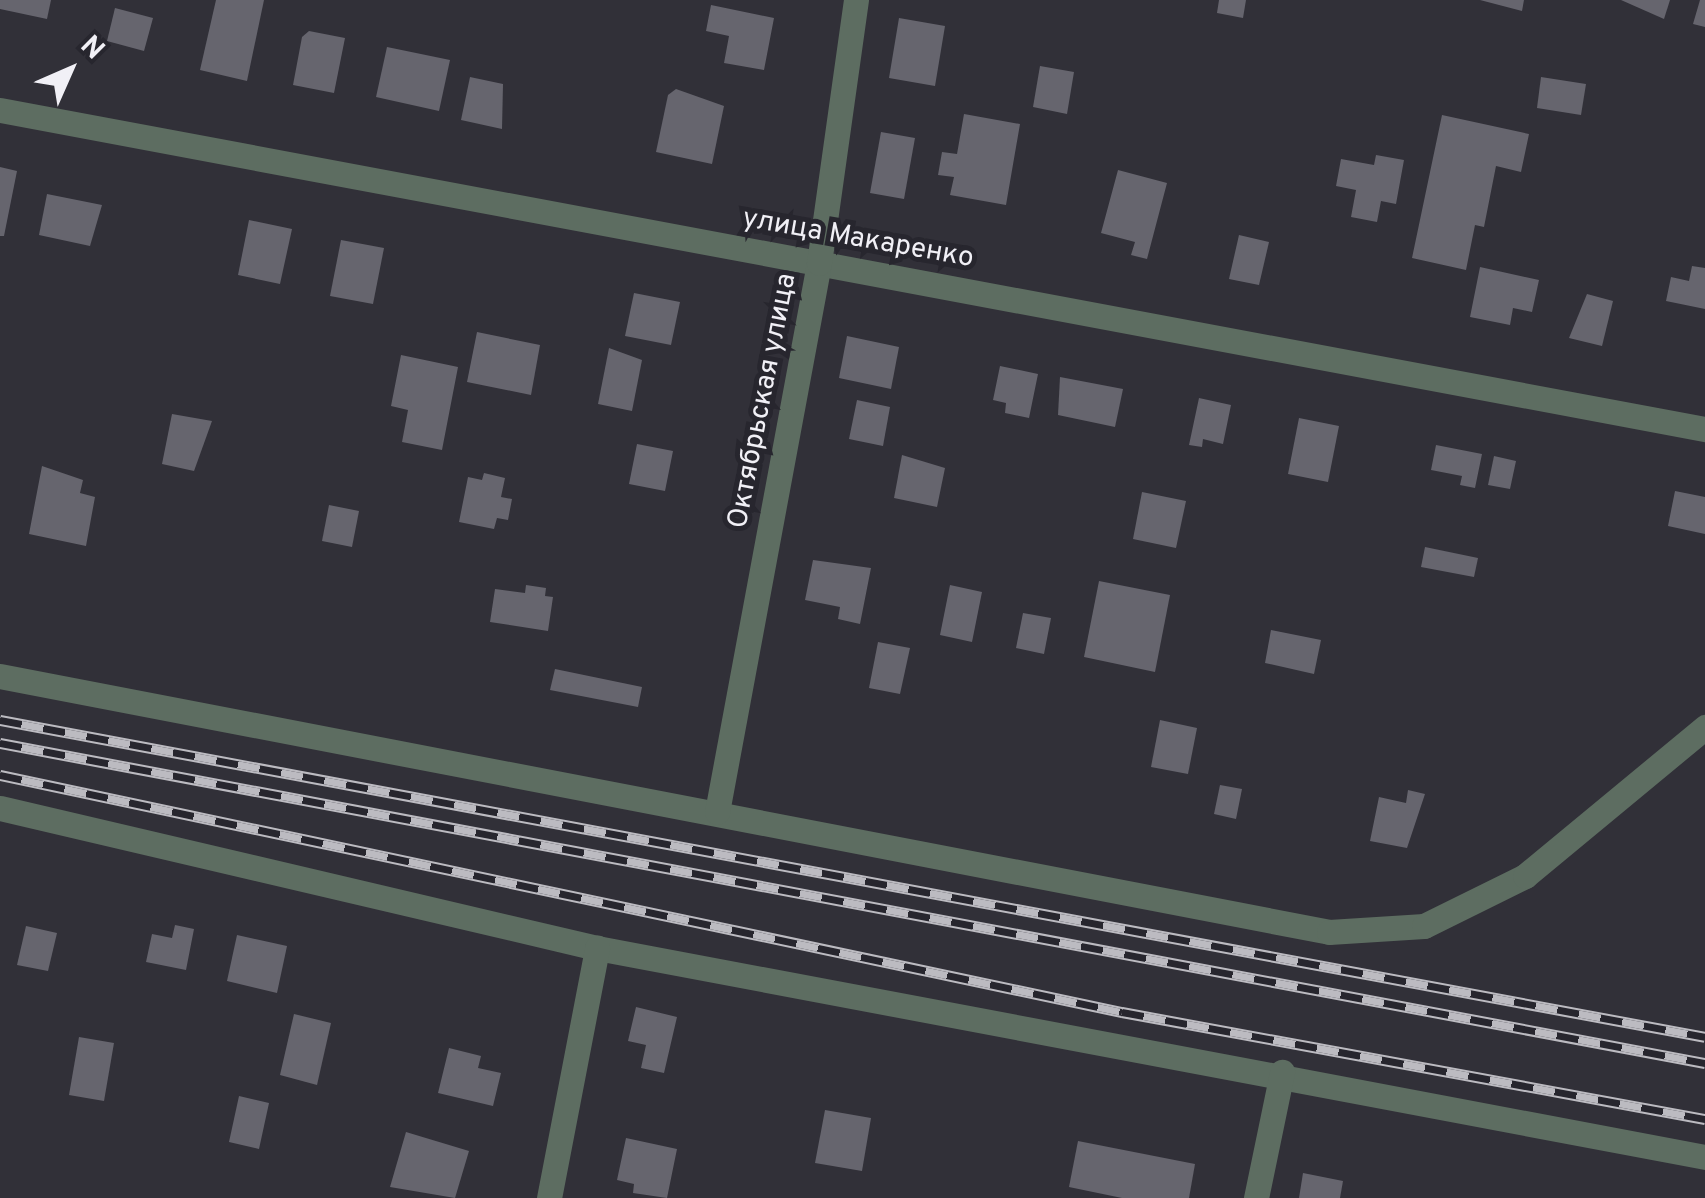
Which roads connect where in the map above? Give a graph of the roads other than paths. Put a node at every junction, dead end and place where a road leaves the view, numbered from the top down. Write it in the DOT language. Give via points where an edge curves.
graph roads {
  1 [pos="856,0"];
  2 [pos="0,110"];
  3 [pos="819,263"];
  4 [pos="1705,429"];
  5 [pos="0,676"];
  6 [pos="1705,726"];
  7 [pos="0,808"];
  8 [pos="717,812"];
  9 [pos="597,948"];
  10 [pos="1282,1072"];
  11 [pos="1705,1157"];
  12 [pos="549,1198"];
  13 [pos="1256,1198"];
  1 -- 3 [label="street, Октябрьская улица"];
  2 -- 3 [label="street, улица Макаренко"];
  3 -- 4 [label="street, улица Макаренко"];
  3 -- 8 [label="street, Октябрьская улица"];
  5 -- 8 [label="street"];
  6 -- 8 [label="street" via="1525,876 1424,926 1328,932"];
  7 -- 9 [label="street"];
  9 -- 10 [label="street"];
  9 -- 12 [label="street"];
  10 -- 11 [label="street"];
  10 -- 13 [label="street"];
}
